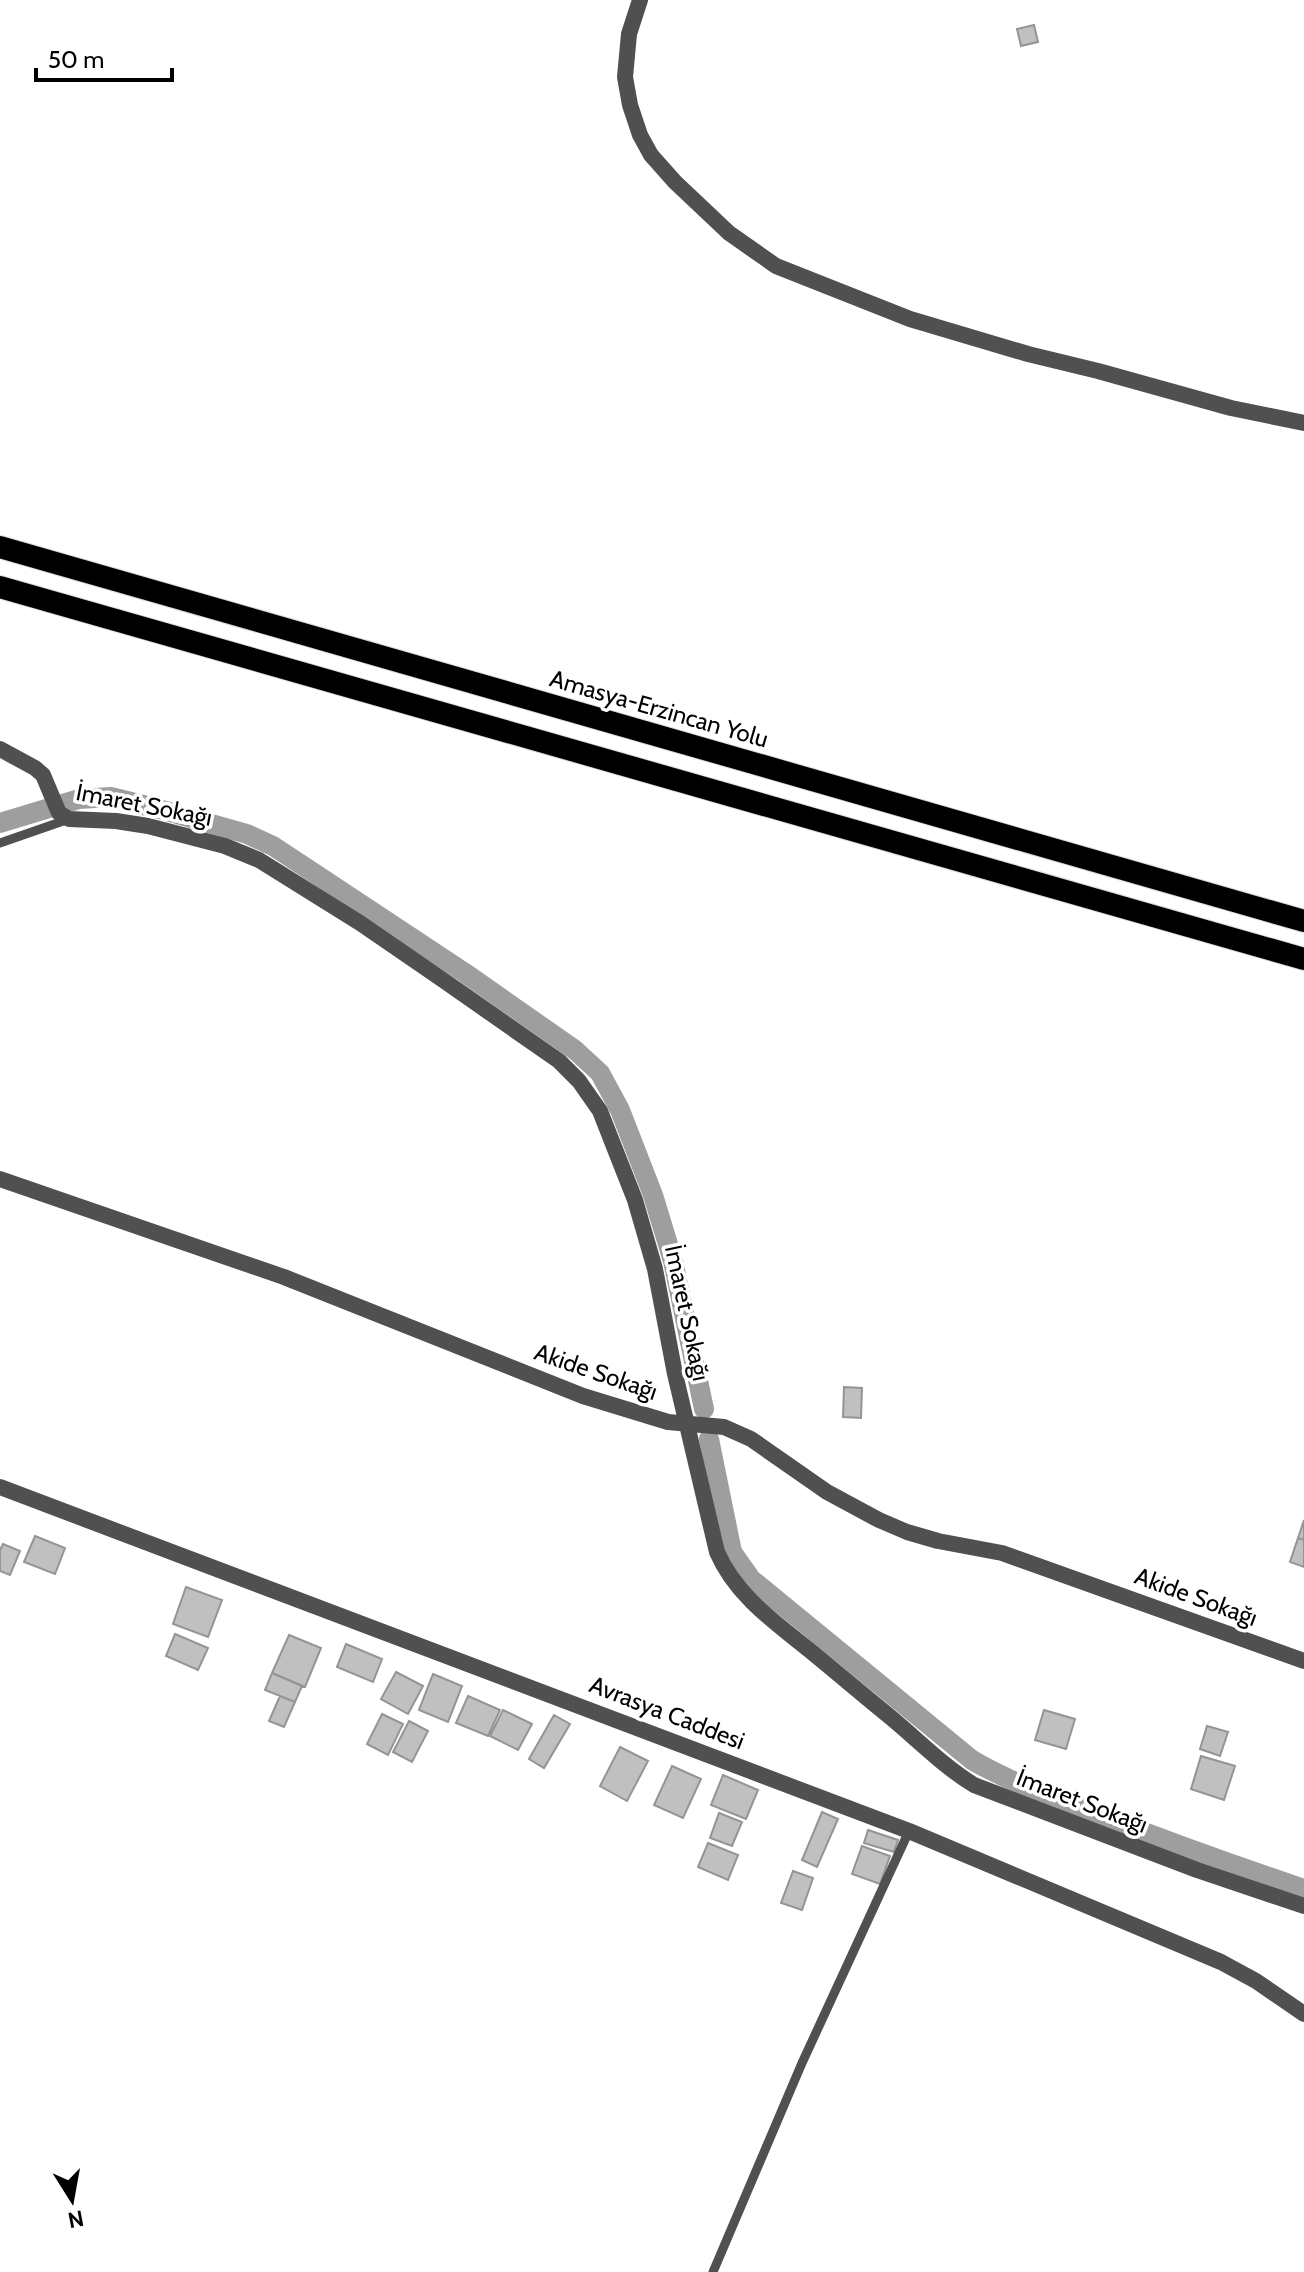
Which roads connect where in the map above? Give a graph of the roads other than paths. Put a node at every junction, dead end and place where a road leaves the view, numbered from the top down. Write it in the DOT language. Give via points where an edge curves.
graph roads {
  1 [pos="640,0"];
  2 [pos="1304,423"];
  3 [pos="0,547"];
  4 [pos="0,587"];
  5 [pos="0,749"];
  6 [pos="64,816"];
  7 [pos="0,843"];
  8 [pos="1304,921"];
  9 [pos="1304,959"];
  10 [pos="0,1179"];
  11 [pos="687,1425"];
  12 [pos="0,1487"];
  13 [pos="1304,1661"];
  14 [pos="909,1831"];
  15 [pos="1304,1906"];
  16 [pos="1304,2014"];
  17 [pos="713,2272"];
  1 -- 2 [label="street" via="629,34 625,77 640,135 675,182 729,233 776,266 910,319 1231,408"];
  3 -- 8 [label="highway, Amasya-Erzincan Yolu"];
  4 -- 9 [label="highway"];
  5 -- 6 [label="street, İmaret Sokağı" via="43,775"];
  6 -- 7 [label="lane"];
  6 -- 11 [label="street, İmaret Sokağı" via="148,826 259,860 559,1061 600,1111 635,1200"];
  10 -- 11 [label="street, Akide Sokağı" via="284,1277 583,1396"];
  11 -- 13 [label="street, Akide Sokağı" via="724,1427 751,1439 827,1492 907,1532 1002,1553"];
  11 -- 15 [label="street, İmaret Sokağı" via="726,1572 773,1620 952,1772 1118,1841"];
  12 -- 14 [label="street, Avrasya Caddesi"];
  14 -- 16 [label="street, Avrasya Caddesi" via="1221,1962"];
  14 -- 17 [label="lane"];
}
